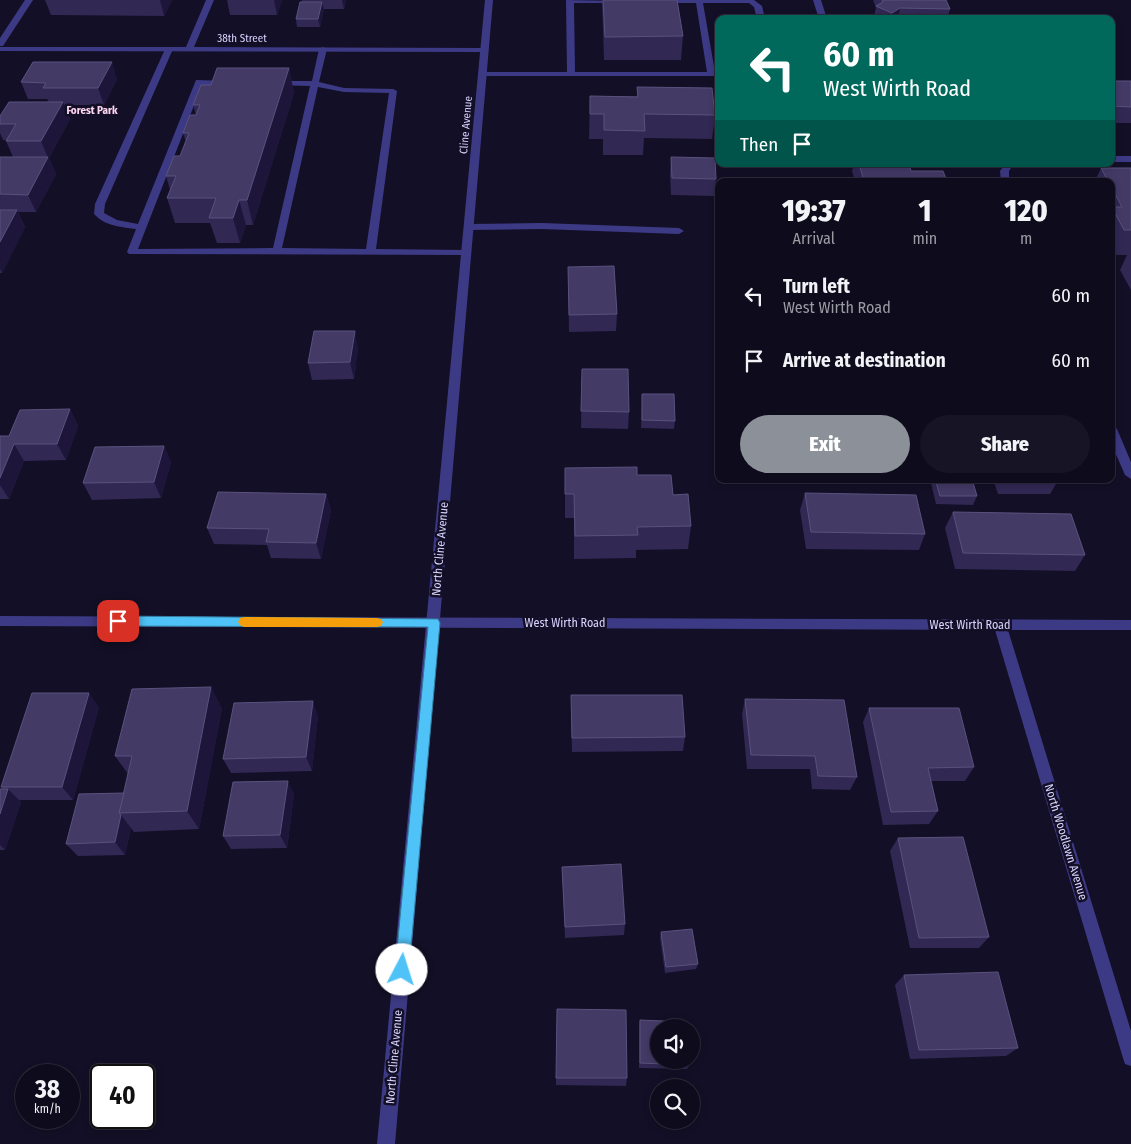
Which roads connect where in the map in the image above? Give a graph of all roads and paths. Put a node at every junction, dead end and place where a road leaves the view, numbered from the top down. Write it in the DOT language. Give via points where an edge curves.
graph roads {
  1 [pos="29,0"];
  2 [pos="210,0"];
  3 [pos="488,0"];
  4 [pos="570,0"];
  5 [pos="738,0"];
  6 [pos="817,0"];
  7 [pos="630,1"];
  8 [pos="650,1"];
  9 [pos="699,1"];
  10 [pos="751,1"];
  11 [pos="760,15"];
  12 [pos="822,15"];
  13 [pos="0,44"];
  14 [pos="0,49"];
  15 [pos="170,49"];
  16 [pos="189,49"];
  17 [pos="323,49"];
  18 [pos="485,50"];
  19 [pos="483,74"];
  20 [pos="571,74"];
  21 [pos="715,74"];
  22 [pos="238,83"];
  23 [pos="267,83"];
  24 [pos="315,84"];
  25 [pos="1115,159"];
  26 [pos="1131,159"];
  27 [pos="142,227"];
  28 [pos="469,227"];
  29 [pos="679,231"];
  30 [pos="277,251"];
  31 [pos="370,251"];
  32 [pos="467,253"];
  33 [pos="1115,438"];
  34 [pos="1131,475"];
  35 [pos="0,621"];
  36 [pos="434,623"];
  37 [pos="1000,625"];
  38 [pos="1131,625"];
  39 [pos="1131,1058"];
  40 [pos="386,1144"];
  1 -- 13 [label="street"];
  2 -- 16 [label="street"];
  3 -- 18 [label="street, Cline Avenue"];
  4 -- 7 [label="street"];
  4 -- 20 [label="street"];
  5 -- 9 [label="street"];
  5 -- 10 [label="street"];
  6 -- 12 [label="street"];
  8 -- 9 [label="street"];
  9 -- 21 [label="street"];
  10 -- 11 [label="street" via="758,6"];
  14 -- 15 [label="street, 38th Street"];
  15 -- 16 [label="street, 38th Street"];
  15 -- 27 [label="street" via="100,204 100,214 105,220"];
  16 -- 17 [label="street, 38th Street"];
  17 -- 18 [label="street, 38th Street"];
  17 -- 24 [label="street"];
  18 -- 19 [label="street, Cline Avenue"];
  19 -- 20 [label="street"];
  19 -- 28 [label="street, Cline Avenue"];
  20 -- 21 [label="street"];
  22 -- 27 [label="street" via="199,82"];
  23 -- 24 [label="street"];
  24 -- 30 [label="street"];
  24 -- 31 [label="street" via="344,90 393,91"];
  25 -- 26 [label="street"];
  27 -- 30 [label="street" via="132,252"];
  28 -- 29 [label="street"];
  28 -- 32 [label="street, Cline Avenue"];
  30 -- 31 [label="street"];
  31 -- 32 [label="street"];
  32 -- 36 [label="street, North Cline Avenue"];
  33 -- 34 [label="street"];
  35 -- 36 [label="street, West Wirth Road"];
  36 -- 37 [label="street, West Wirth Road"];
  36 -- 40 [label="street, North Cline Avenue"];
  37 -- 38 [label="street, West Wirth Road"];
  37 -- 39 [label="street, North Woodlawn Avenue"];
}
